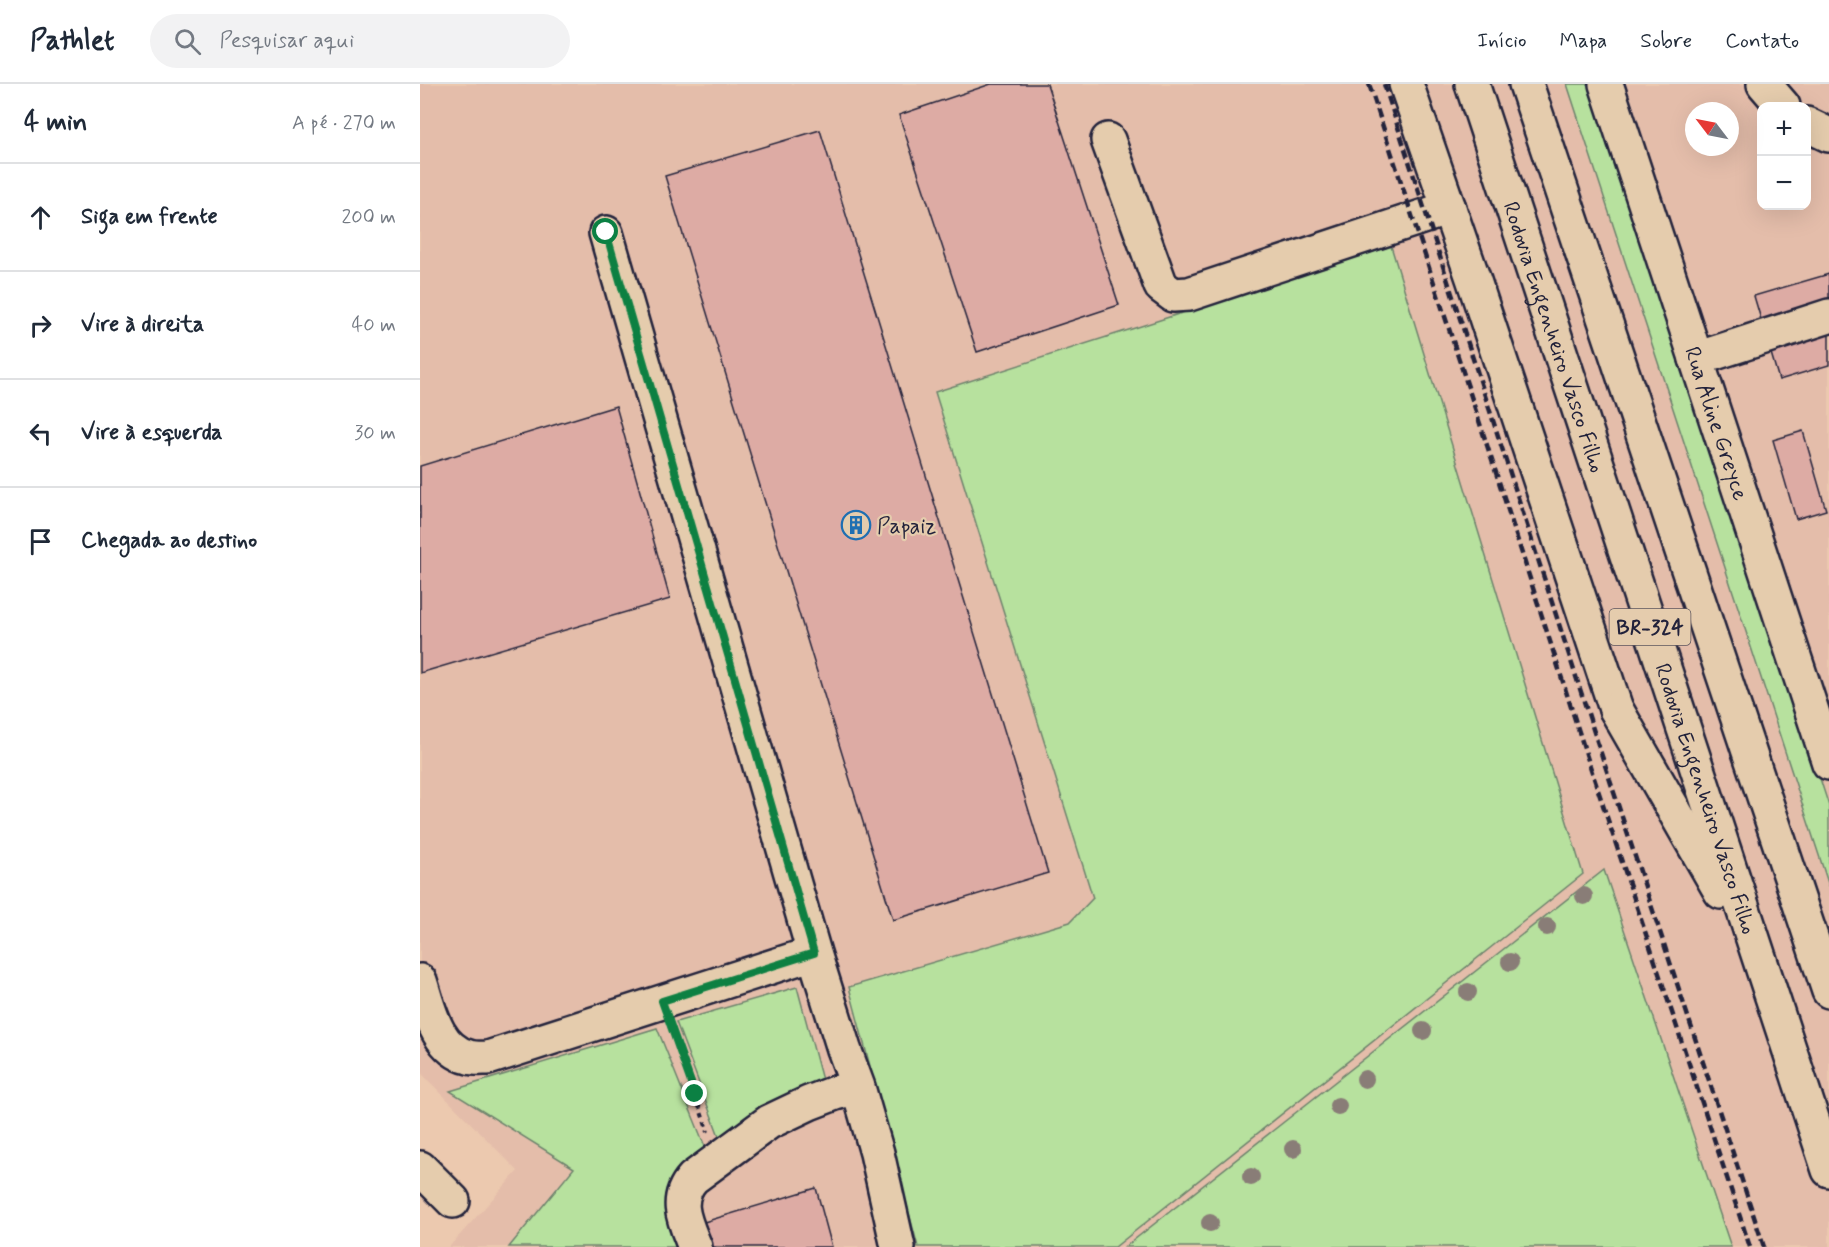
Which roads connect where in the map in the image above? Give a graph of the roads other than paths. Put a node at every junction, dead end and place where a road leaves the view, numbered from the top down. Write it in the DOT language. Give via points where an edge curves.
graph roads {
  1 [pos="1406,84"];
  2 [pos="1472,84"];
  3 [pos="1526,84"];
  4 [pos="1606,84"];
  5 [pos="1764,84"];
  6 [pos="1780,102"];
  7 [pos="1811,126"];
  8 [pos="1829,135"];
  9 [pos="1108,140"];
  10 [pos="1449,208"];
  11 [pos="606,232"];
  12 [pos="1829,316"];
  13 [pos="1696,359"];
  14 [pos="1829,763"];
  15 [pos="814,953"];
  16 [pos="1764,976"];
  17 [pos="420,981"];
  18 [pos="1829,991"];
  19 [pos="858,1088"];
  20 [pos="420,1168"];
  21 [pos="1829,1170"];
  22 [pos="453,1201"];
  23 [pos="695,1247"];
  24 [pos="898,1247"];
  1 -- 10 [label="main road"];
  2 -- 16 [label="main road, Rodovia Engenheiro Vasco Filho / BR-324"];
  3 -- 18 [label="main road, BR-324"];
  4 -- 13 [label="main road, Rua Aline Greyce"];
  5 -- 6 [label="main road"];
  7 -- 8 [label="main road"];
  9 -- 10 [label="main road" via="1161,286 1173,295 1189,294"];
  10 -- 16 [label="main road" via="1616,709 1707,866"];
  11 -- 15 [label="main road"];
  12 -- 13 [label="main road"];
  13 -- 14 [label="main road, Rua Aline Greyce"];
  15 -- 17 [label="main road" via="488,1058 468,1057 448,1046 438,1033"];
  15 -- 19 [label="main road"];
  16 -- 21 [label="main road, Rodovia Engenheiro Vasco Filho / BR-324"];
  19 -- 23 [label="main road" via="835,1093 769,1122 700,1171 684,1187 681,1201"];
  19 -- 24 [label="main road"];
  20 -- 22 [label="main road"];
}
